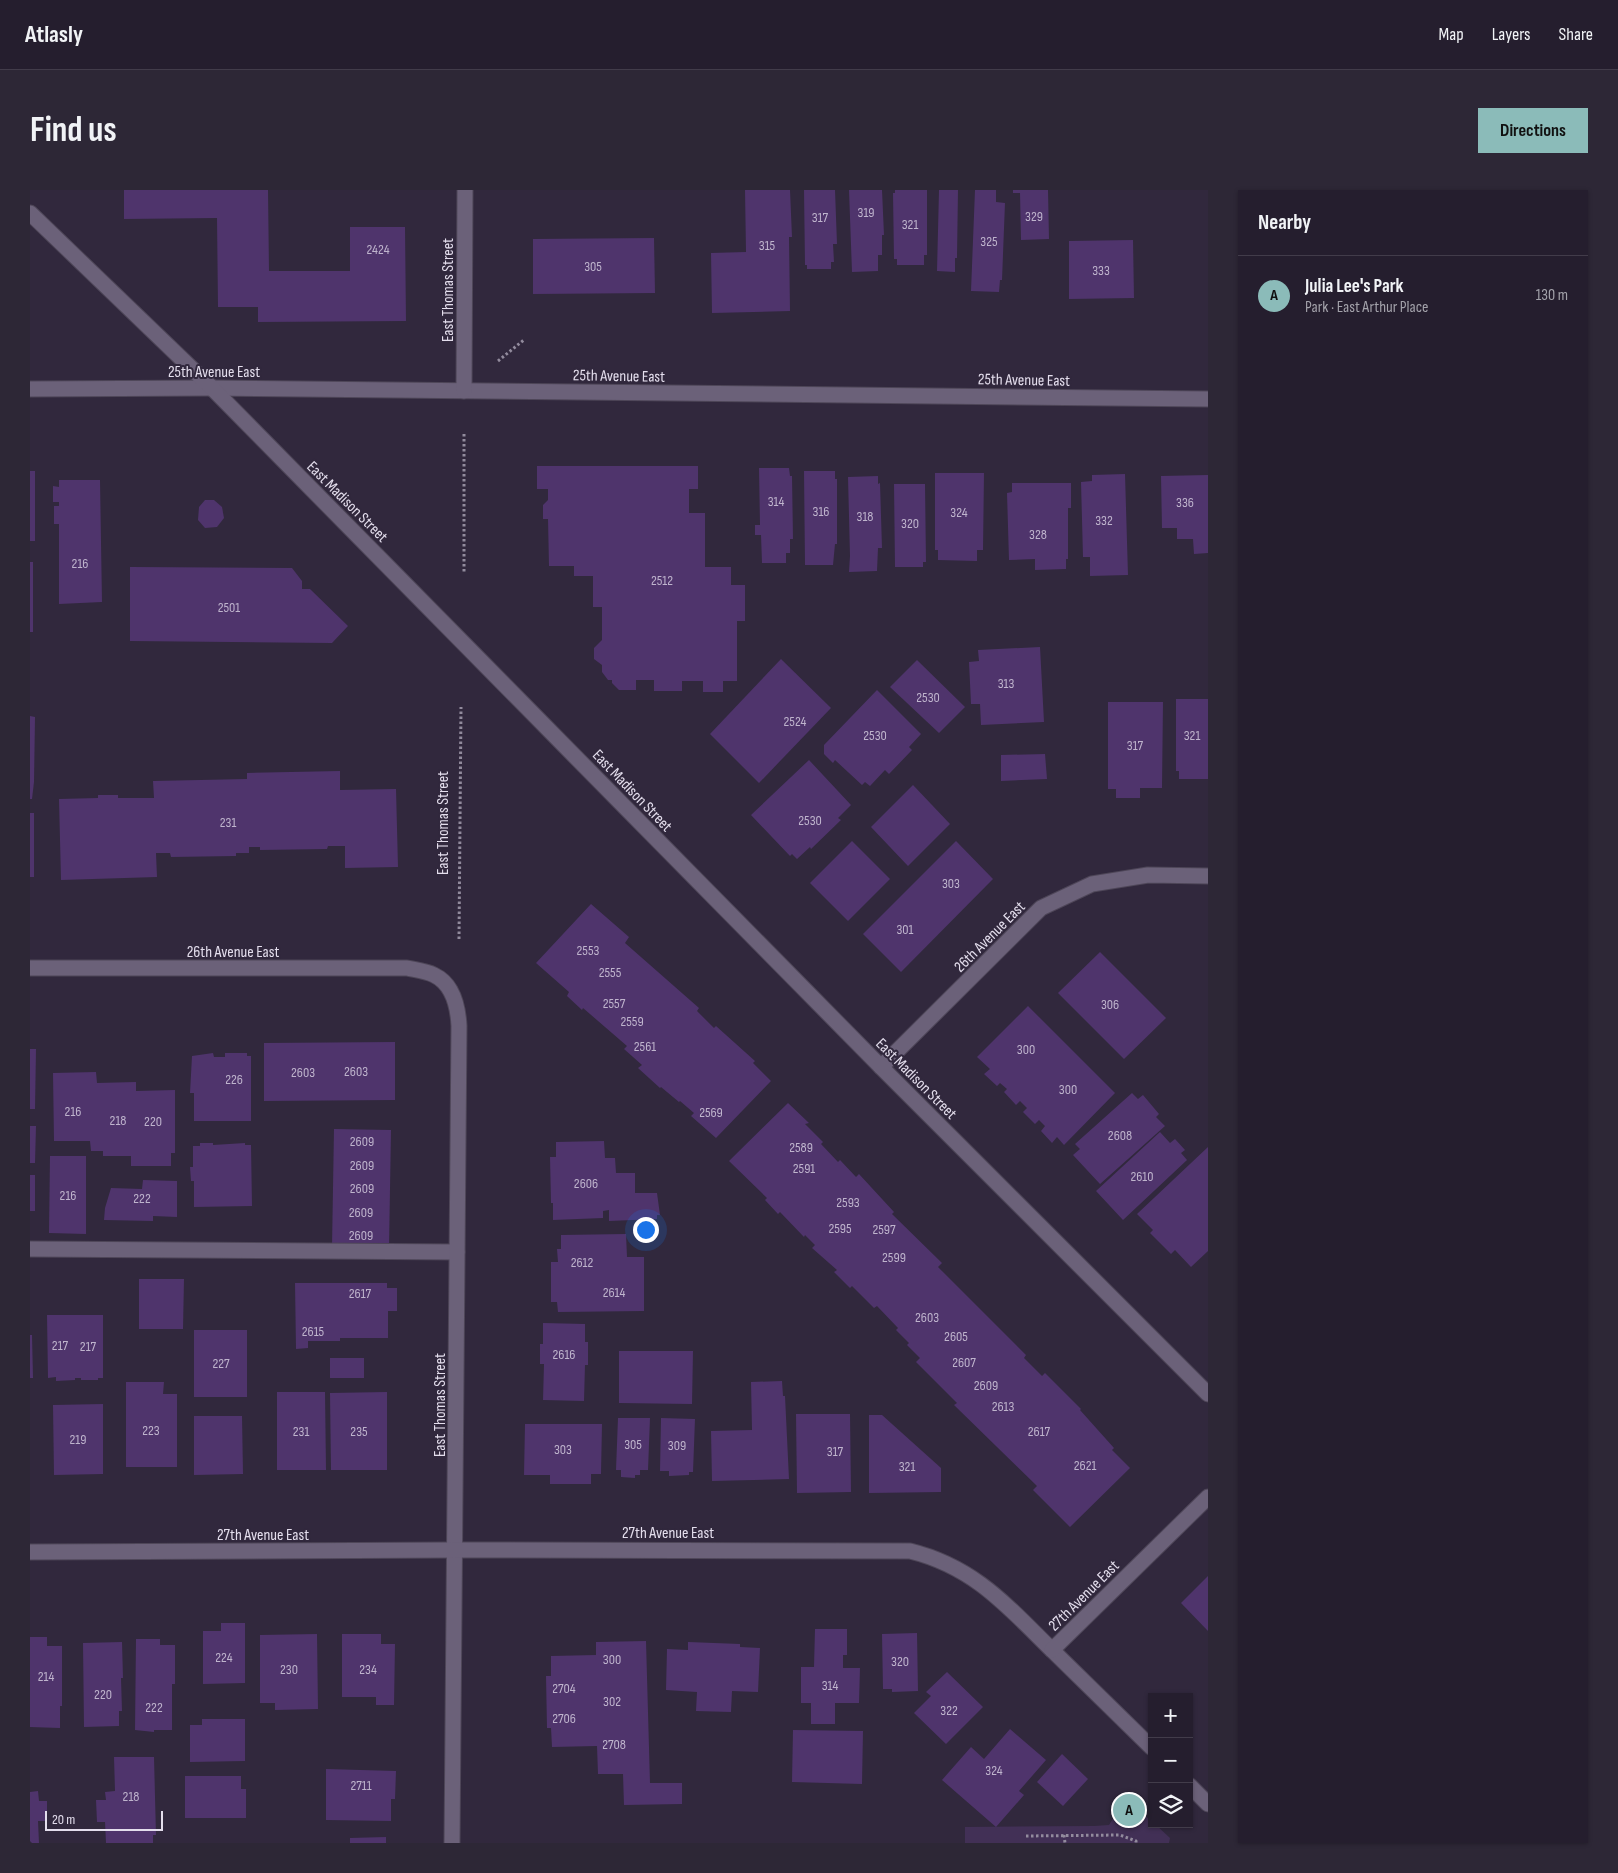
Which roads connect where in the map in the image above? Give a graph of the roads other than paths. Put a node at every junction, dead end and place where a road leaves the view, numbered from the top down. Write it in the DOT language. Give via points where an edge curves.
graph roads {
  1 [pos="465,190"];
  2 [pos="30,213"];
  3 [pos="212,388"];
  4 [pos="30,389"];
  5 [pos="464,391"];
  6 [pos="1208,399"];
  7 [pos="1208,876"];
  8 [pos="30,968"];
  9 [pos="434,975"];
  10 [pos="881,1067"];
  11 [pos="30,1249"];
  12 [pos="457,1252"];
  13 [pos="1208,1394"];
  14 [pos="1208,1496"];
  15 [pos="455,1550"];
  16 [pos="30,1552"];
  17 [pos="1052,1650"];
  18 [pos="1148,1744"];
  19 [pos="1193,1789"];
  20 [pos="1208,1804"];
  21 [pos="452,1843"];
  1 -- 5 [label="street, East Thomas Street"];
  2 -- 3 [label="street, East Madison Street"];
  3 -- 4 [label="street, 25th Avenue East"];
  3 -- 5 [label="street, 25th Avenue East"];
  3 -- 10 [label="street, East Madison Street"];
  5 -- 6 [label="street, 25th Avenue East"];
  7 -- 10 [label="street, 26th Avenue East" via="1148,875 1092,884 1041,908"];
  8 -- 9 [label="street, 26th Avenue East" via="407,968"];
  9 -- 12 [label="street, East Thomas Street" via="448,985 458,1012"];
  10 -- 13 [label="street, East Madison Street"];
  11 -- 12 [label="street"];
  12 -- 15 [label="street, East Thomas Street"];
  14 -- 17 [label="street, 27th Avenue East"];
  15 -- 16 [label="street, 27th Avenue East"];
  15 -- 17 [label="street, 27th Avenue East" via="910,1551 946,1562 966,1574 1002,1600"];
  15 -- 21 [label="street, East Thomas Street"];
  17 -- 18 [label="street"];
  19 -- 20 [label="street"];
}
